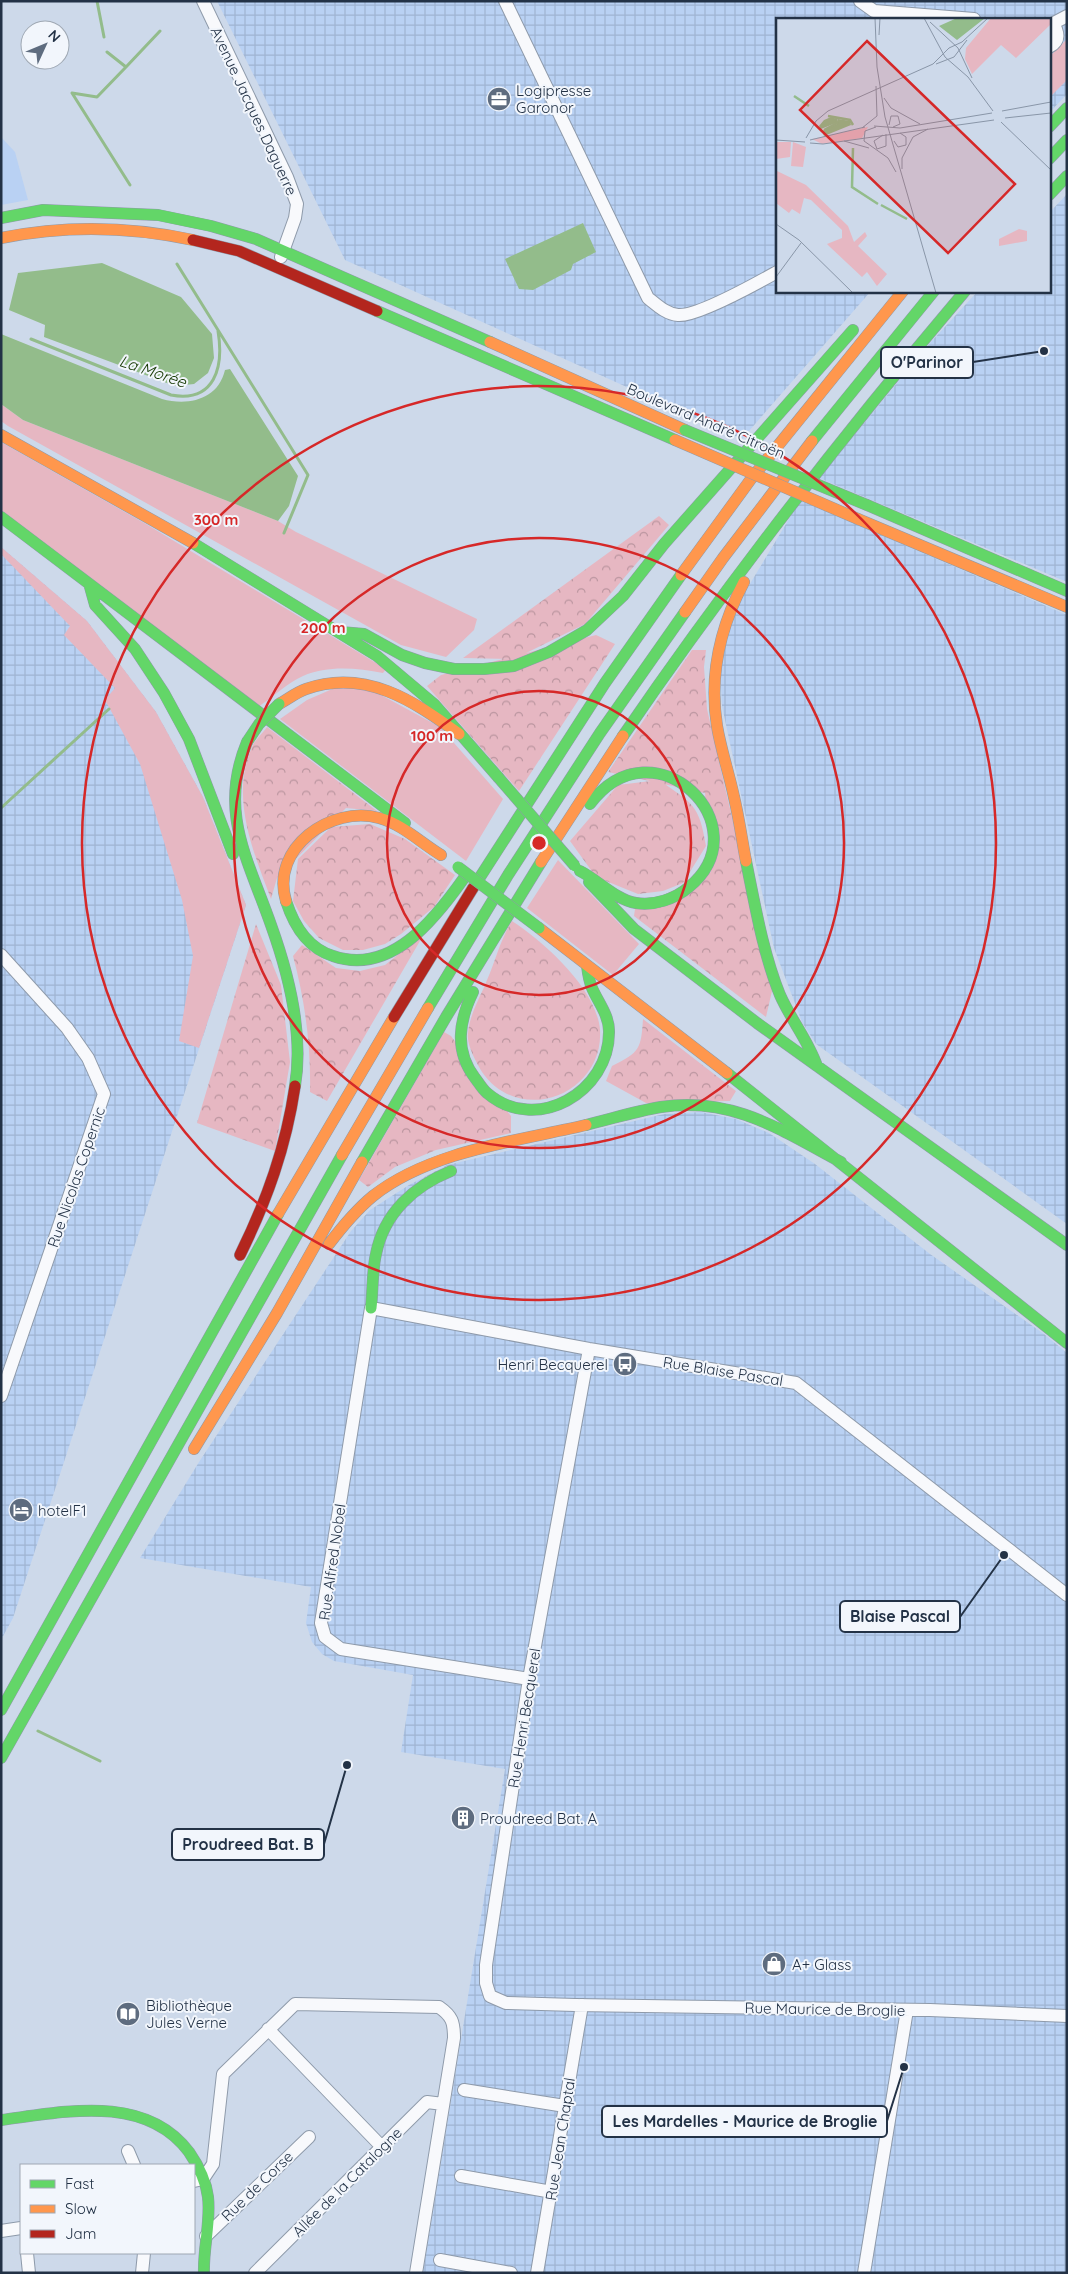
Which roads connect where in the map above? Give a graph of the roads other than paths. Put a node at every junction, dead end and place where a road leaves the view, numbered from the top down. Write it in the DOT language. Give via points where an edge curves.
graph roads {
  1 [pos="203,1"];
  2 [pos="506,1"];
  3 [pos="860,1"];
  4 [pos="871,6"];
  5 [pos="1067,16"];
  6 [pos="966,18"];
  7 [pos="1050,24"];
  8 [pos="1058,38"];
  9 [pos="1067,108"];
  10 [pos="1050,125"];
  11 [pos="1067,140"];
  12 [pos="1050,158"];
  13 [pos="1067,176"];
  14 [pos="1050,194"];
  15 [pos="1,218"];
  16 [pos="1,238"];
  17 [pos="283,250"];
  18 [pos="277,267"];
  19 [pos="776,273"];
  20 [pos="902,292"];
  21 [pos="933,292"];
  22 [pos="964,292"];
  23 [pos="859,323"];
  24 [pos="1,435"];
  25 [pos="1,517"];
  26 [pos="749,558"];
  27 [pos="90,587"];
  28 [pos="1067,592"];
  29 [pos="1067,607"];
  30 [pos="341,632"];
  31 [pos="459,734"];
  32 [pos="568,818"];
  33 [pos="441,855"];
  34 [pos="488,864"];
  35 [pos="578,869"];
  36 [pos="271,924"];
  37 [pos="1,955"];
  38 [pos="587,966"];
  39 [pos="476,967"];
  40 [pos="817,1066"];
  41 [pos="470,1152"];
  42 [pos="841,1162"];
  43 [pos="1067,1245"];
  44 [pos="234,1266"];
  45 [pos="222,1291"];
  46 [pos="286,1296"];
  47 [pos="371,1308"];
  48 [pos="1067,1343"];
  49 [pos="588,1349"];
  50 [pos="1,1396"];
  51 [pos="148,1448"];
  52 [pos="190,1456"];
  53 [pos="144,1532"];
  54 [pos="121,1549"];
  55 [pos="1067,1595"];
  56 [pos="529,1679"];
  57 [pos="1,1710"];
  58 [pos="1,1758"];
  59 [pos="582,2005"];
  60 [pos="907,2010"];
  61 [pos="1067,2016"];
  62 [pos="268,2029"];
  63 [pos="464,2090"];
  64 [pos="443,2104"];
  65 [pos="565,2106"];
  66 [pos="92,2110"];
  67 [pos="1,2120"];
  68 [pos="308,2137"];
  69 [pos="382,2147"];
  70 [pos="128,2151"];
  71 [pos="134,2164"];
  72 [pos="185,2164"];
  73 [pos="191,2164"];
  74 [pos="461,2176"];
  75 [pos="197,2181"];
  76 [pos="552,2192"];
  77 [pos="20,2228"];
  78 [pos="1,2231"];
  79 [pos="206,2236"];
  80 [pos="27,2254"];
  81 [pos="144,2254"];
  82 [pos="440,2260"];
  83 [pos="29,2273"];
  84 [pos="142,2273"];
  85 [pos="197,2273"];
  86 [pos="204,2273"];
  87 [pos="255,2273"];
  88 [pos="416,2273"];
  89 [pos="511,2273"];
  90 [pos="537,2273"];
  91 [pos="864,2273"];
  1 -- 17 [label="street, Avenue Jacques Daguerre" via="298,204"];
  2 -- 19 [label="street" via="648,298 661,309 678,315 692,313"];
  3 -- 4 [label="street"];
  4 -- 6 [label="street"];
  5 -- 7 [label="street"];
  7 -- 8 [label="street" via="1056,29"];
  9 -- 10 [label="main road"];
  11 -- 12 [label="main road"];
  13 -- 14 [label="main road"];
  15 -- 17 [label="main road, Boulevard André Citroën" via="43,210 158,216 212,226"];
  16 -- 18 [label="main road, Boulevard André Citroën" via="42,229 103,227 142,230 239,251"];
  17 -- 18 [label="street, Avenue Jacques Daguerre"];
  17 -- 28 [label="main road, Boulevard André Citroën, bridge" via="685,430"];
  18 -- 29 [label="main road, Boulevard André Citroën, bridge"];
  20 -- 34 [label="main road" via="703,543 594,701"];
  21 -- 54 [label="main road" via="808,446 723,558 589,749 508,875 376,1095"];
  22 -- 26 [label="main road"];
  23 -- 30 [label="main road" via="664,544 623,596 588,630 549,652 514,666 484,669 454,669 425,664 364,634"];
  24 -- 30 [label="main road" via="206,550"];
  25 -- 27 [label="main road"];
  26 -- 32 [label="main road"];
  26 -- 40 [label="main road" via="750,572 723,629 716,658 714,704 766,951 780,994 813,1050"];
  27 -- 33 [label="main road" via="432,844"];
  27 -- 36 [label="main road" via="95,605 135,650 189,739 257,911"];
  30 -- 31 [label="main road" via="419,690"];
  31 -- 35 [label="main road, bridge"];
  31 -- 36 [label="main road, bridge" via="410,699 364,682 335,681 305,690 279,704 259,724 246,742 236,774 234,806 242,848"];
  32 -- 35 [label="main road" via="583,812 612,781 635,773 658,772 681,780 699,796 712,820 714,847 705,872 686,891 664,901 636,903 618,896"];
  32 -- 39 [label="main road"];
  33 -- 34 [label="main road" via="381,819 346,815 328,821 305,836 291,855 284,888 289,914 303,937 326,956 348,961 374,959 404,944 420,931 469,872"];
  33 -- 38 [label="main road, bridge"];
  34 -- 51 [label="main road" via="354,1086"];
  35 -- 40 [label="main road" via="634,929"];
  36 -- 44 [label="main road" via="293,1009 298,1065 291,1121 277,1175 260,1217"];
  37 -- 50 [label="street, Rue Nicolas Copernic" via="67,1028 88,1058 104,1094"];
  38 -- 39 [label="main road" via="609,1029 608,1050 602,1068 587,1088 566,1103 538,1110 516,1108 494,1100 475,1081 463,1058 458,1036 463,1012 478,981"];
  38 -- 42 [label="main road"];
  39 -- 46 [label="main road" via="440,1024"];
  40 -- 43 [label="main road"];
  41 -- 42 [label="main road" via="662,1107 703,1105 738,1111 760,1119"];
  41 -- 46 [label="main road" via="403,1176 369,1199 345,1221 306,1279"];
  41 -- 47 [label="main road" via="459,1168 410,1194 388,1221 376,1253"];
  42 -- 48 [label="main road"];
  45 -- 51 [label="main road" via="147,1428"];
  46 -- 52 [label="main road"];
  47 -- 49 [label="street, Rue Blaise Pascal"];
  47 -- 56 [label="street, Rue Alfred Nobel" via="321,1622 325,1637 341,1649"];
  49 -- 55 [label="street, Rue Blaise Pascal" via="796,1383"];
  49 -- 56 [label="street, Rue Henri Becquerel"];
  51 -- 57 [label="main road"];
  53 -- 54 [label="main road"];
  54 -- 58 [label="main road"];
  56 -- 59 [label="street, Rue Henri Becquerel" via="486,1965 486,1983 490,1996 506,2002"];
  59 -- 60 [label="street, Rue Maurice de Broglie"];
  59 -- 65 [label="street, Rue Jean Chaptal"];
  60 -- 61 [label="street, Rue Maurice de Broglie"];
  60 -- 91 [label="street"];
  62 -- 64 [label="street" via="295,2004 439,2007 449,2013 454,2022"];
  62 -- 69 [label="street"];
  62 -- 75 [label="street" via="222,2074 213,2164"];
  63 -- 65 [label="street"];
  64 -- 69 [label="street, Allée de la Catalogne" via="427,2102"];
  64 -- 88 [label="street"];
  65 -- 76 [label="street, Rue Jean Chaptal"];
  66 -- 67 [label="main road"];
  66 -- 72 [label="main road" via="155,2133"];
  66 -- 73 [label="main road" via="122,2111 161,2126 186,2148"];
  68 -- 79 [label="street, Rue de Corse"];
  69 -- 87 [label="street, Allée de la Catalogne"];
  70 -- 71 [label="street"];
  74 -- 76 [label="street"];
  75 -- 79 [label="main road" via="208,2198"];
  75 -- 85 [label="main road"];
  76 -- 90 [label="street, Rue Jean Chaptal"];
  77 -- 78 [label="street"];
  79 -- 86 [label="main road"];
  80 -- 83 [label="street"];
  81 -- 84 [label="street"];
  82 -- 89 [label="street"];
}
